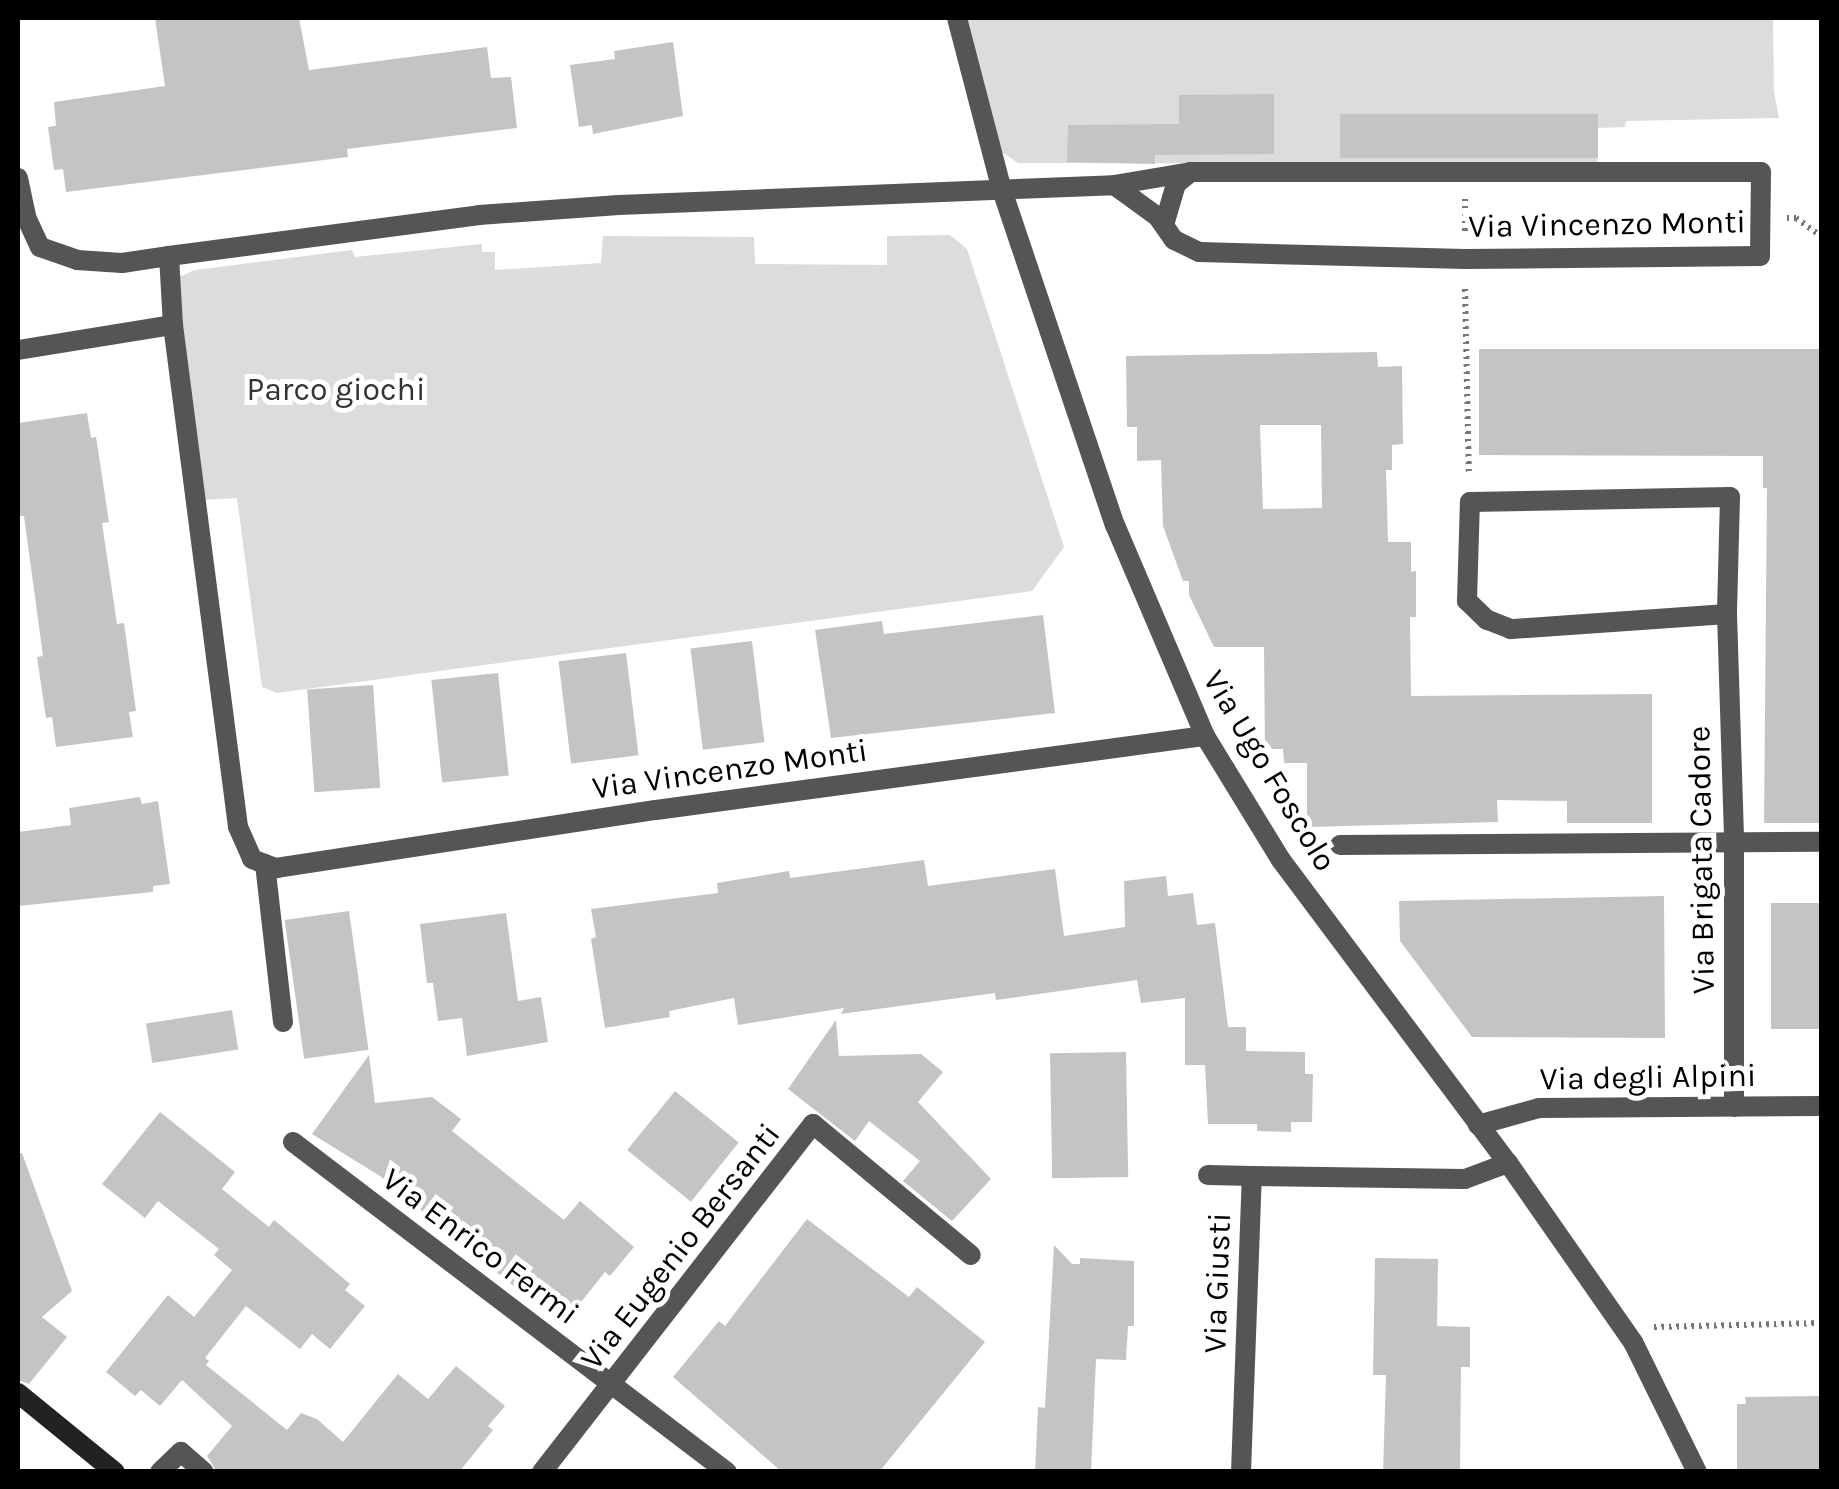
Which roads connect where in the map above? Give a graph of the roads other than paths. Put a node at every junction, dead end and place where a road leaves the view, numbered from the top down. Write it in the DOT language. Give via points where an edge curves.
graph roads {
  1 [pos="957,18"];
  2 [pos="1191,172"];
  3 [pos="18,178"];
  4 [pos="1114,185"];
  5 [pos="1001,188"];
  6 [pos="1164,225"];
  7 [pos="169,256"];
  8 [pos="173,325"];
  9 [pos="18,350"];
  10 [pos="1727,614"];
  11 [pos="1205,736"];
  12 [pos="1734,842"];
  13 [pos="1822,842"];
  14 [pos="1340,845"];
  15 [pos="265,864"];
  16 [pos="283,1022"];
  17 [pos="1734,1106"];
  18 [pos="1822,1106"];
  19 [pos="1478,1126"];
  20 [pos="293,1142"];
  21 [pos="1508,1163"];
  22 [pos="1208,1175"];
  23 [pos="1252,1176"];
  24 [pos="971,1255"];
  25 [pos="613,1385"];
  26 [pos="18,1392"];
  27 [pos="115,1472"];
  28 [pos="160,1472"];
  29 [pos="204,1472"];
  30 [pos="542,1472"];
  31 [pos="726,1472"];
  32 [pos="1241,1472"];
  33 [pos="1697,1472"];
  1 -- 5 [label="street, Via Ugo Foscolo"];
  2 -- 4 [label="street, Via Vincenzo Monti"];
  2 -- 6 [label="street" via="1176,184"];
  2 -- 6 [label="street, Via Vincenzo Monti" via="1761,172 1760,256 1465,259 1199,252 1174,240"];
  3 -- 7 [label="street, Via Vincenzo Monti" via="40,247 77,260"];
  4 -- 5 [label="street, Via Vincenzo Monti"];
  4 -- 6 [label="street, Via Vincenzo Monti"];
  5 -- 7 [label="street, Via Vincenzo Monti" via="479,215"];
  5 -- 11 [label="street, Via Ugo Foscolo" via="1114,524"];
  7 -- 8 [label="street"];
  8 -- 9 [label="street"];
  8 -- 15 [label="street" via="238,827 252,859"];
  10 -- 10 [label="street, Via Brigata Cadore" via="1730,497 1470,502 1467,601 1487,620 1511,629"];
  10 -- 12 [label="street, Via Brigata Cadore"];
  11 -- 15 [label="street, Via Vincenzo Monti" via="276,868"];
  11 -- 19 [label="street, Via Ugo Foscolo" via="1281,860"];
  12 -- 13 [label="street"];
  12 -- 14 [label="street"];
  12 -- 17 [label="street, Via Brigata Cadore"];
  15 -- 16 [label="street"];
  17 -- 18 [label="street, Via degli Alpini"];
  17 -- 19 [label="street, Via degli Alpini" via="1539,1108"];
  19 -- 21 [label="street, Via Ugo Foscolo"];
  20 -- 25 [label="street, Via Enrico Fermi"];
  21 -- 23 [label="street, Via Giusti" via="1465,1179"];
  21 -- 33 [label="street, Via Ugo Foscolo" via="1632,1342"];
  22 -- 23 [label="street"];
  23 -- 32 [label="street, Via Giusti"];
  24 -- 25 [label="street, Via Eugenio Bersanti" via="813,1124"];
  25 -- 30 [label="street, Via Eugenio Bersanti"];
  25 -- 31 [label="street, Via Enrico Fermi"];
  26 -- 27 [label="main road"];
  28 -- 29 [label="street" via="180,1452"];
}
